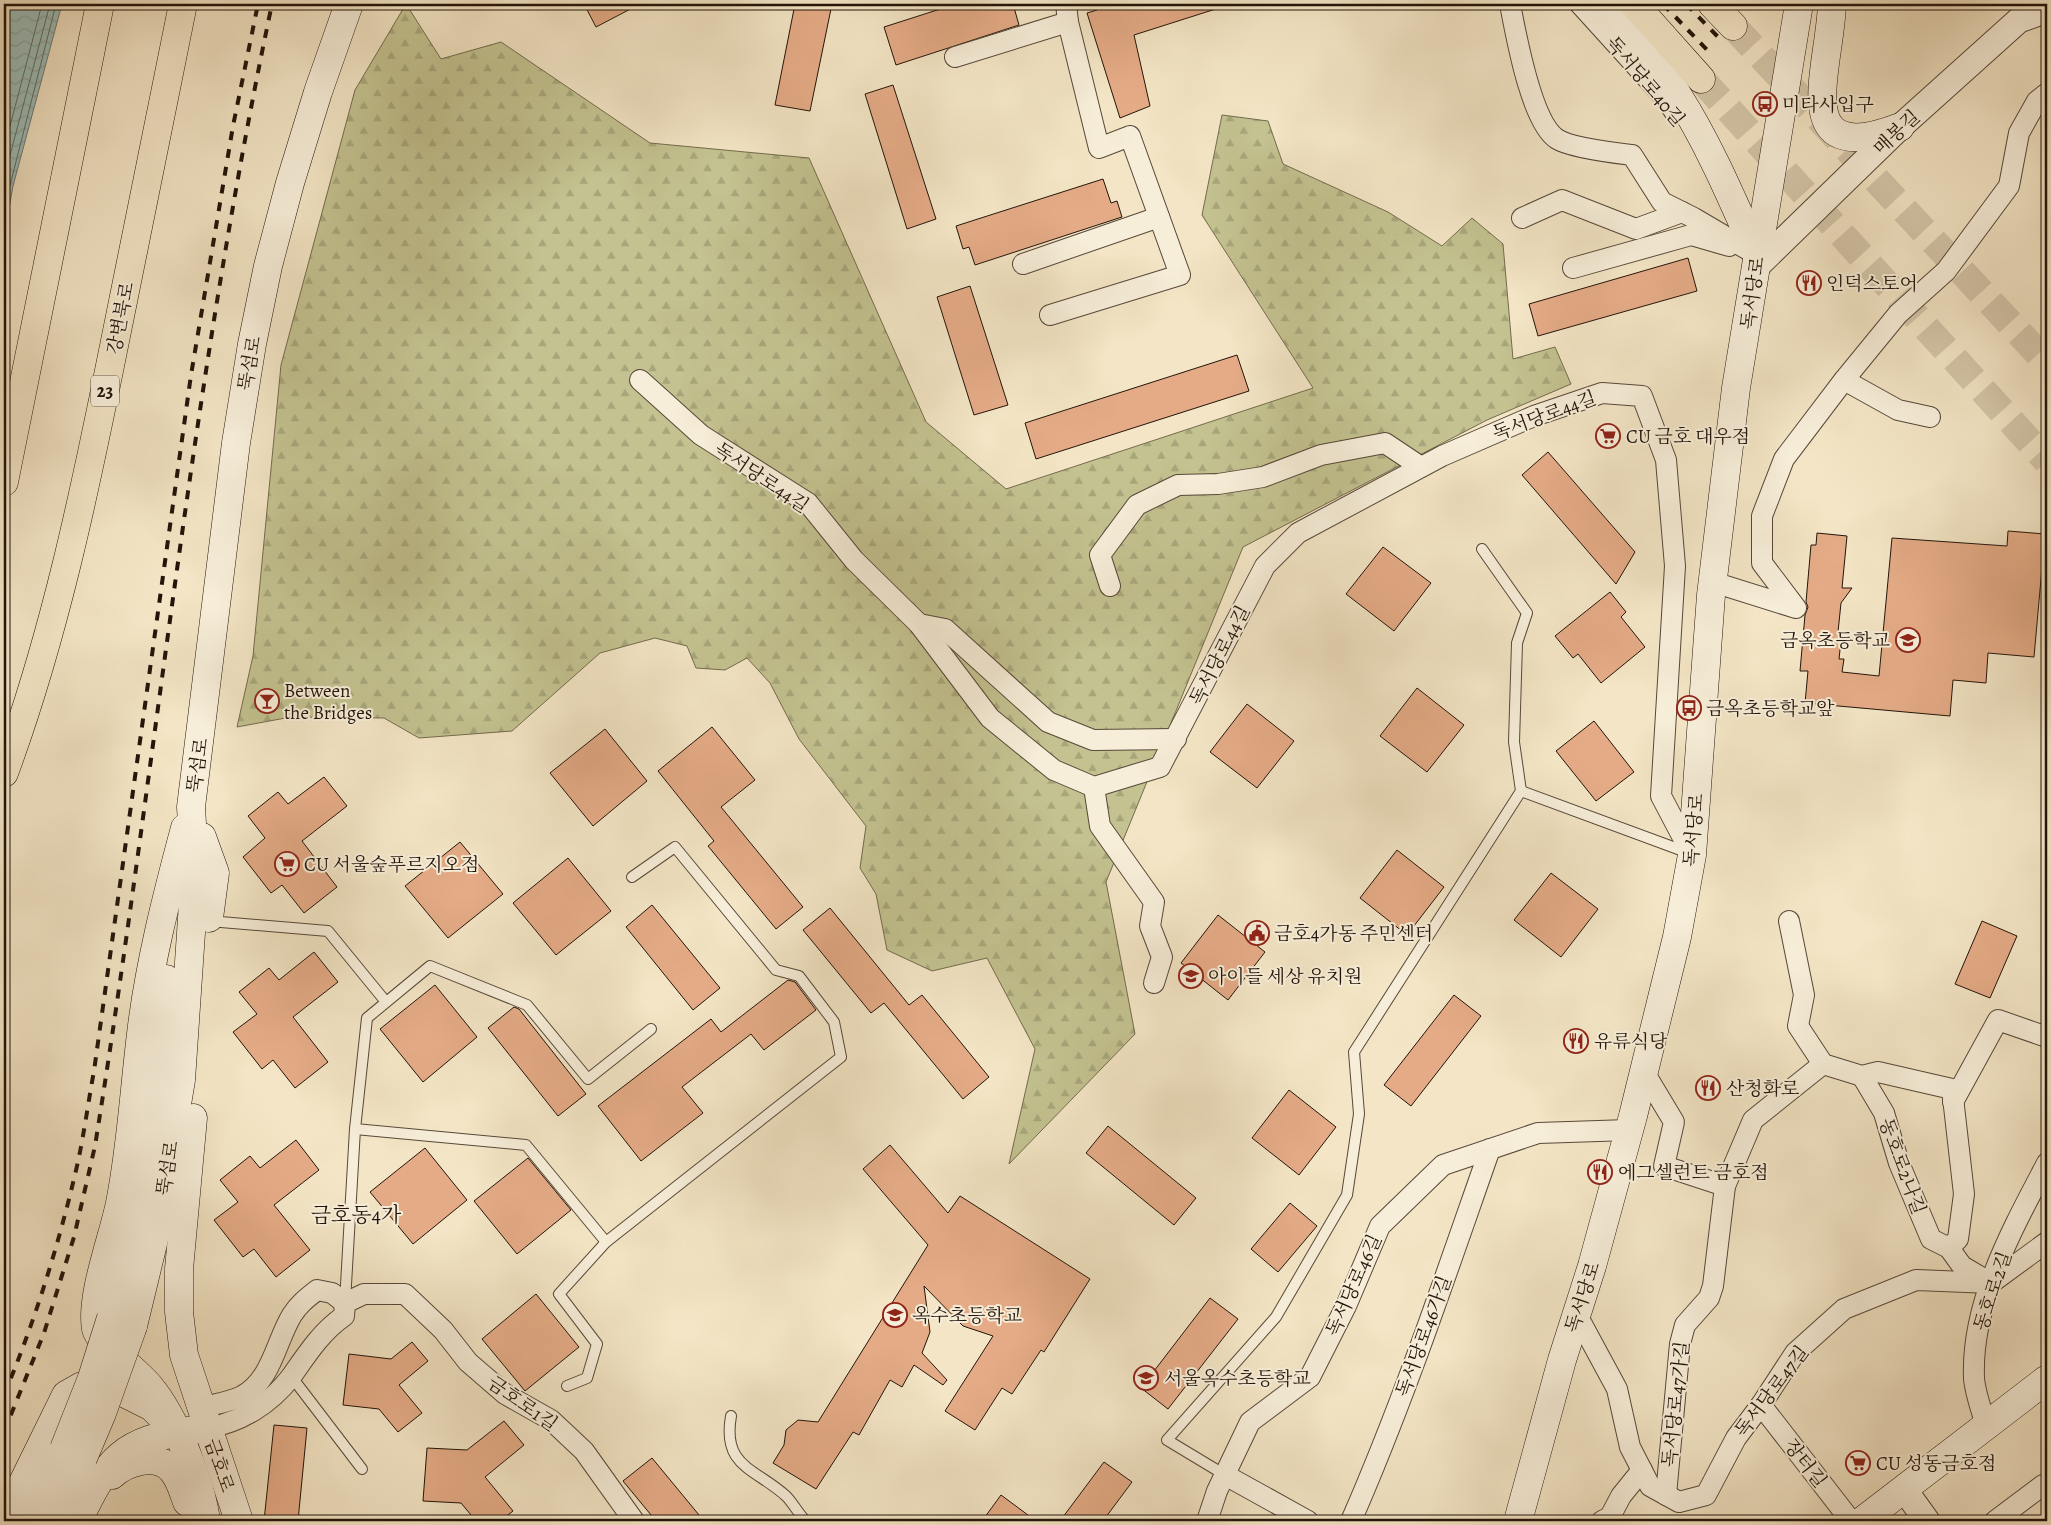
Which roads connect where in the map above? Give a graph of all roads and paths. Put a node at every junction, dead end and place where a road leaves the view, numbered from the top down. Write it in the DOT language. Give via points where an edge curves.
graph roads {
  1 [pos="100,4"];
  2 [pos="182,4"];
  3 [pos="1510,4"];
  4 [pos="1580,4"];
  5 [pos="1600,4"];
  6 [pos="1634,4"];
  7 [pos="1712,4"];
  8 [pos="1799,4"];
  9 [pos="1832,4"];
  10 [pos="350,9"];
  11 [pos="2047,10"];
  12 [pos="1067,13"];
  13 [pos="1733,26"];
  14 [pos="955,56"];
  15 [pos="1701,79"];
  16 [pos="2047,93"];
  17 [pos="1900,127"];
  18 [pos="1694,133"];
  19 [pos="1682,212"];
  20 [pos="1159,217"];
  21 [pos="1522,218"];
  22 [pos="1756,261"];
  23 [pos="1023,264"];
  24 [pos="1572,268"];
  25 [pos="1050,315"];
  26 [pos="640,380"];
  27 [pos="1844,380"];
  28 [pos="1930,417"];
  29 [pos="1422,467"];
  30 [pos="4,482"];
  31 [pos="1482,549"];
  32 [pos="1713,582"];
  33 [pos="1110,586"];
  34 [pos="919,624"];
  35 [pos="1176,739"];
  36 [pos="4,773"];
  37 [pos="1094,787"];
  38 [pos="1521,791"];
  39 [pos="191,807"];
  40 [pos="1692,855"];
  41 [pos="173,873"];
  42 [pos="632,877"];
  43 [pos="209,921"];
  44 [pos="1789,921"];
  45 [pos="1154,983"];
  46 [pos="386,1002"];
  47 [pos="651,1029"];
  48 [pos="2047,1037"];
  49 [pos="1823,1064"];
  50 [pos="1644,1072"];
  51 [pos="1862,1076"];
  52 [pos="1953,1102"];
  53 [pos="355,1129"];
  54 [pos="1629,1130"];
  55 [pos="1490,1149"];
  56 [pos="2047,1163"];
  57 [pos="1725,1186"];
  58 [pos="606,1242"];
  59 [pos="2047,1242"];
  60 [pos="1949,1248"];
  61 [pos="1991,1283"];
  62 [pos="345,1304"];
  63 [pos="1576,1315"];
  64 [pos="122,1322"];
  65 [pos="291,1376"];
  66 [pos="2047,1379"];
  67 [pos="567,1386"];
  68 [pos="1761,1405"];
  69 [pos="731,1416"];
  70 [pos="204,1418"];
  71 [pos="1986,1426"];
  72 [pos="178,1432"];
  73 [pos="74,1454"];
  74 [pos="362,1469"];
  75 [pos="1642,1470"];
  76 [pos="1224,1475"];
  77 [pos="224,1476"];
  78 [pos="2043,1485"];
  79 [pos="1904,1489"];
  80 [pos="1666,1495"];
  81 [pos="82,1513"];
  82 [pos="4,1521"];
  83 [pos="30,1521"];
  84 [pos="53,1521"];
  85 [pos="202,1521"];
  86 [pos="206,1521"];
  87 [pos="239,1521"];
  88 [pos="634,1521"];
  89 [pos="802,1521"];
  90 [pos="1208,1521"];
  91 [pos="1308,1521"];
  92 [pos="1351,1521"];
  93 [pos="1518,1521"];
  94 [pos="1602,1521"];
  95 [pos="1851,1521"];
  96 [pos="1862,1521"];
  97 [pos="1927,1521"];
  98 [pos="1995,1521"];
  1 -- 30 [label="main road"];
  2 -- 36 [label="main road, 강변북로 / 23" via="78,514 34,681"];
  3 -- 19 [label="street" via="1520,56 1537,110 1547,128 1557,139 1601,152 1632,155 1662,202"];
  4 -- 18 [label="street, 독서당로40길"];
  5 -- 18 [label="main road" via="1656,64 1677,93"];
  6 -- 15 [label="main road"];
  7 -- 13 [label="main road"];
  8 -- 22 [label="main road, 독서당로"];
  9 -- 17 [label="main road" via="1821,101 1827,121 1835,132 1846,138 1874,137"];
  10 -- 39 [label="main road, 뚝섬로" via="290,183 252,344 235,453"];
  11 -- 17 [label="street, 매봉길" via="2019,20"];
  12 -- 14 [label="street"];
  12 -- 20 [label="street" via="1099,148 1130,136"];
  16 -- 27 [label="street" via="2037,101 2019,133 2009,186 1946,271 1898,314"];
  17 -- 22 [label="street, 매봉길"];
  18 -- 22 [label="main road"];
  19 -- 21 [label="street" via="1636,230 1562,200"];
  19 -- 22 [label="street"];
  20 -- 23 [label="street"];
  20 -- 25 [label="street" via="1180,275"];
  22 -- 24 [label="street" via="1691,235"];
  22 -- 32 [label="main road, 독서당로" via="1736,388"];
  26 -- 34 [label="street, 독서당로44길" via="701,435 808,503 854,560"];
  27 -- 28 [label="street" via="1898,410"];
  27 -- 32 [label="street" via="1784,459 1762,516 1762,563 1796,608"];
  29 -- 33 [label="street" via="1385,442 1322,455 1263,477 1218,484 1178,485 1137,505 1100,555"];
  29 -- 35 [label="street, 독서당로44길" via="1298,533 1265,566"];
  29 -- 40 [label="street, 독서당로44길" via="1534,416 1602,393 1642,396 1666,460 1675,566 1661,796"];
  31 -- 38 [label="lane" via="1527,613 1517,643 1514,742"];
  32 -- 40 [label="main road, 독서당로"];
  34 -- 35 [label="street" via="945,629 1048,722 1093,740"];
  34 -- 37 [label="street, 독서당로44길" via="990,718 1054,770"];
  35 -- 37 [label="street, 독서당로44길" via="1160,768"];
  37 -- 45 [label="street" via="1100,826 1154,902 1150,926 1162,957"];
  38 -- 40 [label="lane"];
  38 -- 76 [label="lane" via="1354,1052 1359,1114 1347,1195 1276,1317 1167,1440"];
  39 -- 41 [label="main road"];
  39 -- 43 [label="main road, 금호로" via="215,873"];
  39 -- 64 [label="main road, 뚝섬로" via="195,874 181,1080 160,1214"];
  40 -- 50 [label="main road, 독서당로" via="1677,937"];
  41 -- 64 [label="main road, 뚝섬로" via="158,1089"];
  41 -- 72 [label="main road" via="141,1033 120,1203 96,1308 96,1331 151,1388"];
  42 -- 58 [label="lane" via="675,847 776,970 799,976 834,1022 841,1057"];
  43 -- 46 [label="lane" via="328,931"];
  43 -- 70 [label="main road, 금호로" via="179,1270 184,1355"];
  44 -- 49 [label="street" via="1804,995 1798,1026"];
  46 -- 47 [label="lane" via="430,966 527,1004 588,1079"];
  46 -- 53 [label="lane" via="367,1018"];
  48 -- 52 [label="street" via="1998,1020"];
  49 -- 51 [label="street"];
  49 -- 57 [label="street, 독서당로47가길" via="1752,1120"];
  50 -- 54 [label="main road, 독서당로"];
  50 -- 57 [label="street" via="1674,1122 1664,1166"];
  51 -- 52 [label="street" via="1878,1072 1952,1089"];
  51 -- 60 [label="street, 동호로2나길" via="1884,1113 1899,1163 1931,1239"];
  52 -- 60 [label="street" via="1964,1194 1958,1239"];
  53 -- 58 [label="lane" via="526,1145"];
  53 -- 62 [label="lane"];
  54 -- 55 [label="street, 독서당로46길" via="1538,1132"];
  54 -- 63 [label="main road, 독서당로"];
  55 -- 76 [label="street, 독서당로46길" via="1443,1165 1380,1226 1346,1306 1310,1377 1250,1422"];
  55 -- 92 [label="street, 독서당로46가길" via="1417,1355"];
  56 -- 61 [label="street, 동호로2길"];
  57 -- 80 [label="street, 독서당로47가길" via="1713,1286 1709,1298 1685,1325 1680,1344"];
  58 -- 67 [label="lane" via="559,1294 596,1344 587,1378"];
  59 -- 61 [label="street"];
  60 -- 61 [label="street, 동호로2나길" via="1962,1266"];
  61 -- 68 [label="street, 독서당로47길" via="1916,1280 1844,1309 1795,1353"];
  61 -- 71 [label="street, 동호로2길" via="1977,1326 1974,1379"];
  62 -- 65 [label="street" via="344,1316 317,1340"];
  62 -- 70 [label="street" via="332,1293 317,1290 302,1302 292,1315 279,1347 259,1381 243,1396"];
  62 -- 88 [label="street, 금호로1길" via="364,1294 405,1294 443,1330 468,1362 505,1394 551,1420 584,1451"];
  63 -- 75 [label="street, 독서당로47길" via="1616,1389 1630,1447"];
  63 -- 93 [label="main road, 독서당로"];
  64 -- 73 [label="main road, 뚝섬로, bridge" via="92,1378"];
  65 -- 70 [label="street" via="279,1391 230,1424"];
  65 -- 74 [label="lane"];
  66 -- 71 [label="main road"];
  68 -- 80 [label="street, 독서당로47길" via="1736,1438 1706,1495 1680,1502"];
  68 -- 95 [label="street, 장터길"];
  69 -- 89 [label="lane" via="728,1434 734,1456 786,1497"];
  70 -- 72 [label="main road"];
  70 -- 77 [label="main road, 금호로"];
  71 -- 79 [label="main road"];
  72 -- 77 [label="main road"];
  72 -- 81 [label="main road" via="141,1441 126,1449 104,1472"];
  72 -- 82 [label="main road" via="138,1398 122,1392 82,1386 66,1395"];
  72 -- 86 [label="main road, 금호로" via="204,1503"];
  73 -- 83 [label="main road, 뚝섬로"];
  73 -- 84 [label="main road, 뚝섬로"];
  75 -- 80 [label="street, 독서당로47길" via="1650,1486"];
  75 -- 94 [label="street" via="1621,1496 1610,1517"];
  76 -- 90 [label="street, 독서당로46길"];
  76 -- 91 [label="street"];
  77 -- 87 [label="main road, 금호로"];
  78 -- 98 [label="street"];
  79 -- 96 [label="main road"];
  79 -- 97 [label="street"];
  81 -- 85 [label="main road" via="118,1469 133,1462 160,1463 171,1468 189,1506"];
}
